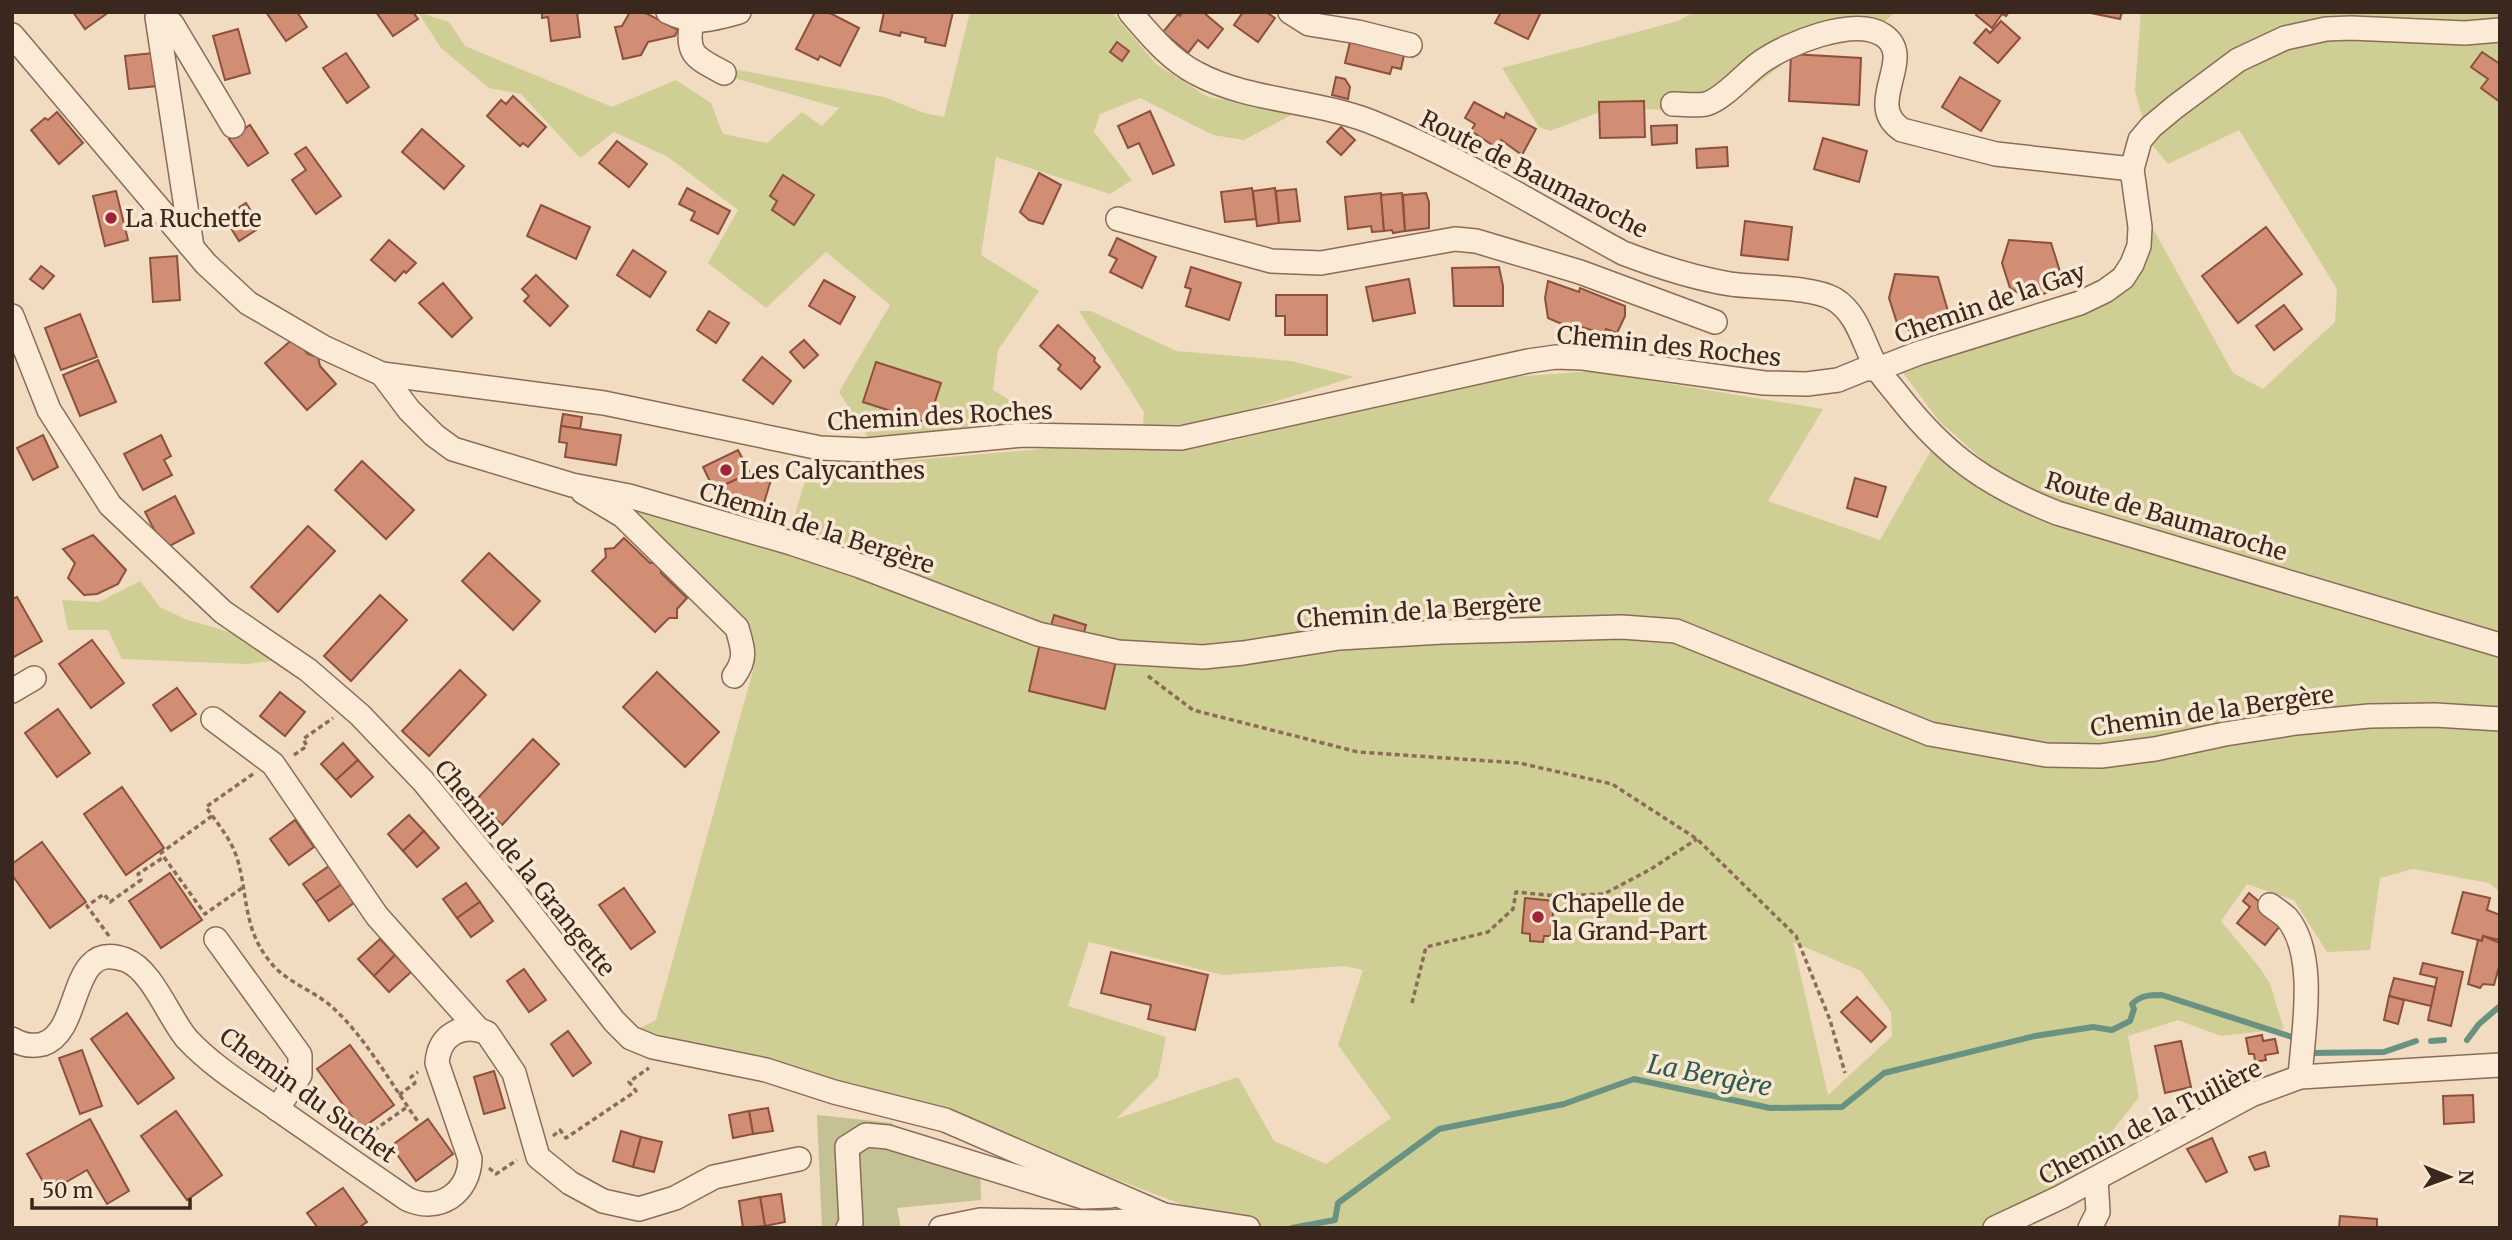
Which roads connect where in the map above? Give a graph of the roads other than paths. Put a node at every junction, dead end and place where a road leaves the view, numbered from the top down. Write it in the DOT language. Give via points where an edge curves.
graph roads {
  1 [pos="668,12"];
  2 [pos="739,12"];
  3 [pos="1130,12"];
  4 [pos="1290,12"];
  5 [pos="155,14"];
  6 [pos="692,21"];
  7 [pos="2500,30"];
  8 [pos="12,35"];
  9 [pos="1410,45"];
  10 [pos="724,73"];
  11 [pos="1674,104"];
  12 [pos="233,126"];
  13 [pos="2132,169"];
  14 [pos="1118,219"];
  15 [pos="192,247"];
  16 [pos="12,316"];
  17 [pos="1715,322"];
  18 [pos="1878,369"];
  19 [pos="382,374"];
  20 [pos="572,485"];
  21 [pos="2500,645"];
  22 [pos="734,676"];
  23 [pos="34,678"];
  24 [pos="12,691"];
  25 [pos="214,719"];
  26 [pos="2500,719"];
  27 [pos="2270,905"];
  28 [pos="216,939"];
  29 [pos="478,1029"];
  30 [pos="12,1039"];
  31 [pos="2500,1065"];
  32 [pos="2300,1077"];
  33 [pos="277,1109"];
  34 [pos="799,1159"];
  35 [pos="2096,1179"];
  36 [pos="1122,1196"];
  37 [pos="1164,1215"];
  38 [pos="848,1228"];
  39 [pos="941,1228"];
  40 [pos="1248,1228"];
  41 [pos="1995,1228"];
  42 [pos="2090,1228"];
  1 -- 6 [label="street"];
  2 -- 6 [label="street"];
  3 -- 18 [label="street, Route de Baumaroche" via="1163,49 1197,74 1235,88 1367,120 1452,159 1623,254 1729,284 1821,293 1836,300 1856,322"];
  4 -- 9 [label="street" via="1309,24"];
  5 -- 12 [label="street" via="172,24"];
  5 -- 15 [label="street"];
  6 -- 10 [label="street" via="688,41 694,53"];
  7 -- 13 [label="street, Chemin de la Gay" via="2351,28 2285,38 2238,60 2151,127 2140,141"];
  8 -- 15 [label="street, Chemin des Roches"];
  11 -- 13 [label="street" via="1705,104 1763,61 1813,37 1857,29 1876,31 1894,46 1887,106 1894,125 1902,130 1996,154"];
  13 -- 18 [label="street, Chemin de la Gay" via="2139,246 2123,278 2080,303"];
  14 -- 17 [label="street" via="1271,261 1321,263 1455,239 1476,241 1580,272"];
  15 -- 19 [label="street, Chemin des Roches" via="248,303"];
  16 -- 36 [label="street, Chemin de la Grangette" via="49,410 110,505 223,612 308,670 360,715 423,781 631,1038 653,1047 766,1070 944,1121"];
  18 -- 19 [label="street, Chemin des Roches" via="1838,380 1790,384 1556,357 1181,438 1022,435 866,450 820,448 604,402"];
  18 -- 21 [label="street, Route de Baumaroche" via="1941,444 1973,472 2025,500"];
  19 -- 20 [label="street, Chemin de la Bergère" via="409,410 453,449"];
  20 -- 22 [label="street" via="623,516 737,628 742,664"];
  20 -- 26 [label="street, Chemin de la Bergère" via="629,496 765,535 1038,634 1118,652 1203,657 1339,638 1506,629 1676,631 1930,734 2046,755 2101,756 2296,723 2369,716"];
  23 -- 24 [label="street"];
  25 -- 29 [label="street" via="273,764 377,916"];
  27 -- 32 [label="street" via="2287,918 2304,951"];
  28 -- 33 [label="street" via="300,1055 300,1075"];
  29 -- 33 [label="street, Chemin du Suchet" via="451,1034 438,1054 439,1071 470,1159 461,1189 444,1201 425,1205 407,1199"];
  29 -- 34 [label="street" via="487,1033 514,1073 538,1157 569,1183 603,1201 639,1209 674,1198 714,1177"];
  30 -- 33 [label="street, Chemin du Suchet" via="34,1045 52,1040 68,1020 85,971 100,960 125,960 140,969 187,1039"];
  31 -- 32 [label="street, Chemin de la Tuilière"];
  32 -- 35 [label="street, Chemin de la Tuilière" via="2251,1095"];
  35 -- 41 [label="street, Chemin de la Tuilière"];
  35 -- 42 [label="street" via="2098,1212"];
  36 -- 37 [label="street, Chemin de la Grangette"];
  36 -- 38 [label="street" via="1083,1196 888,1137 866,1135 847,1147"];
  37 -- 39 [label="street" via="1101,1222 980,1220"];
  37 -- 40 [label="street"];
}
